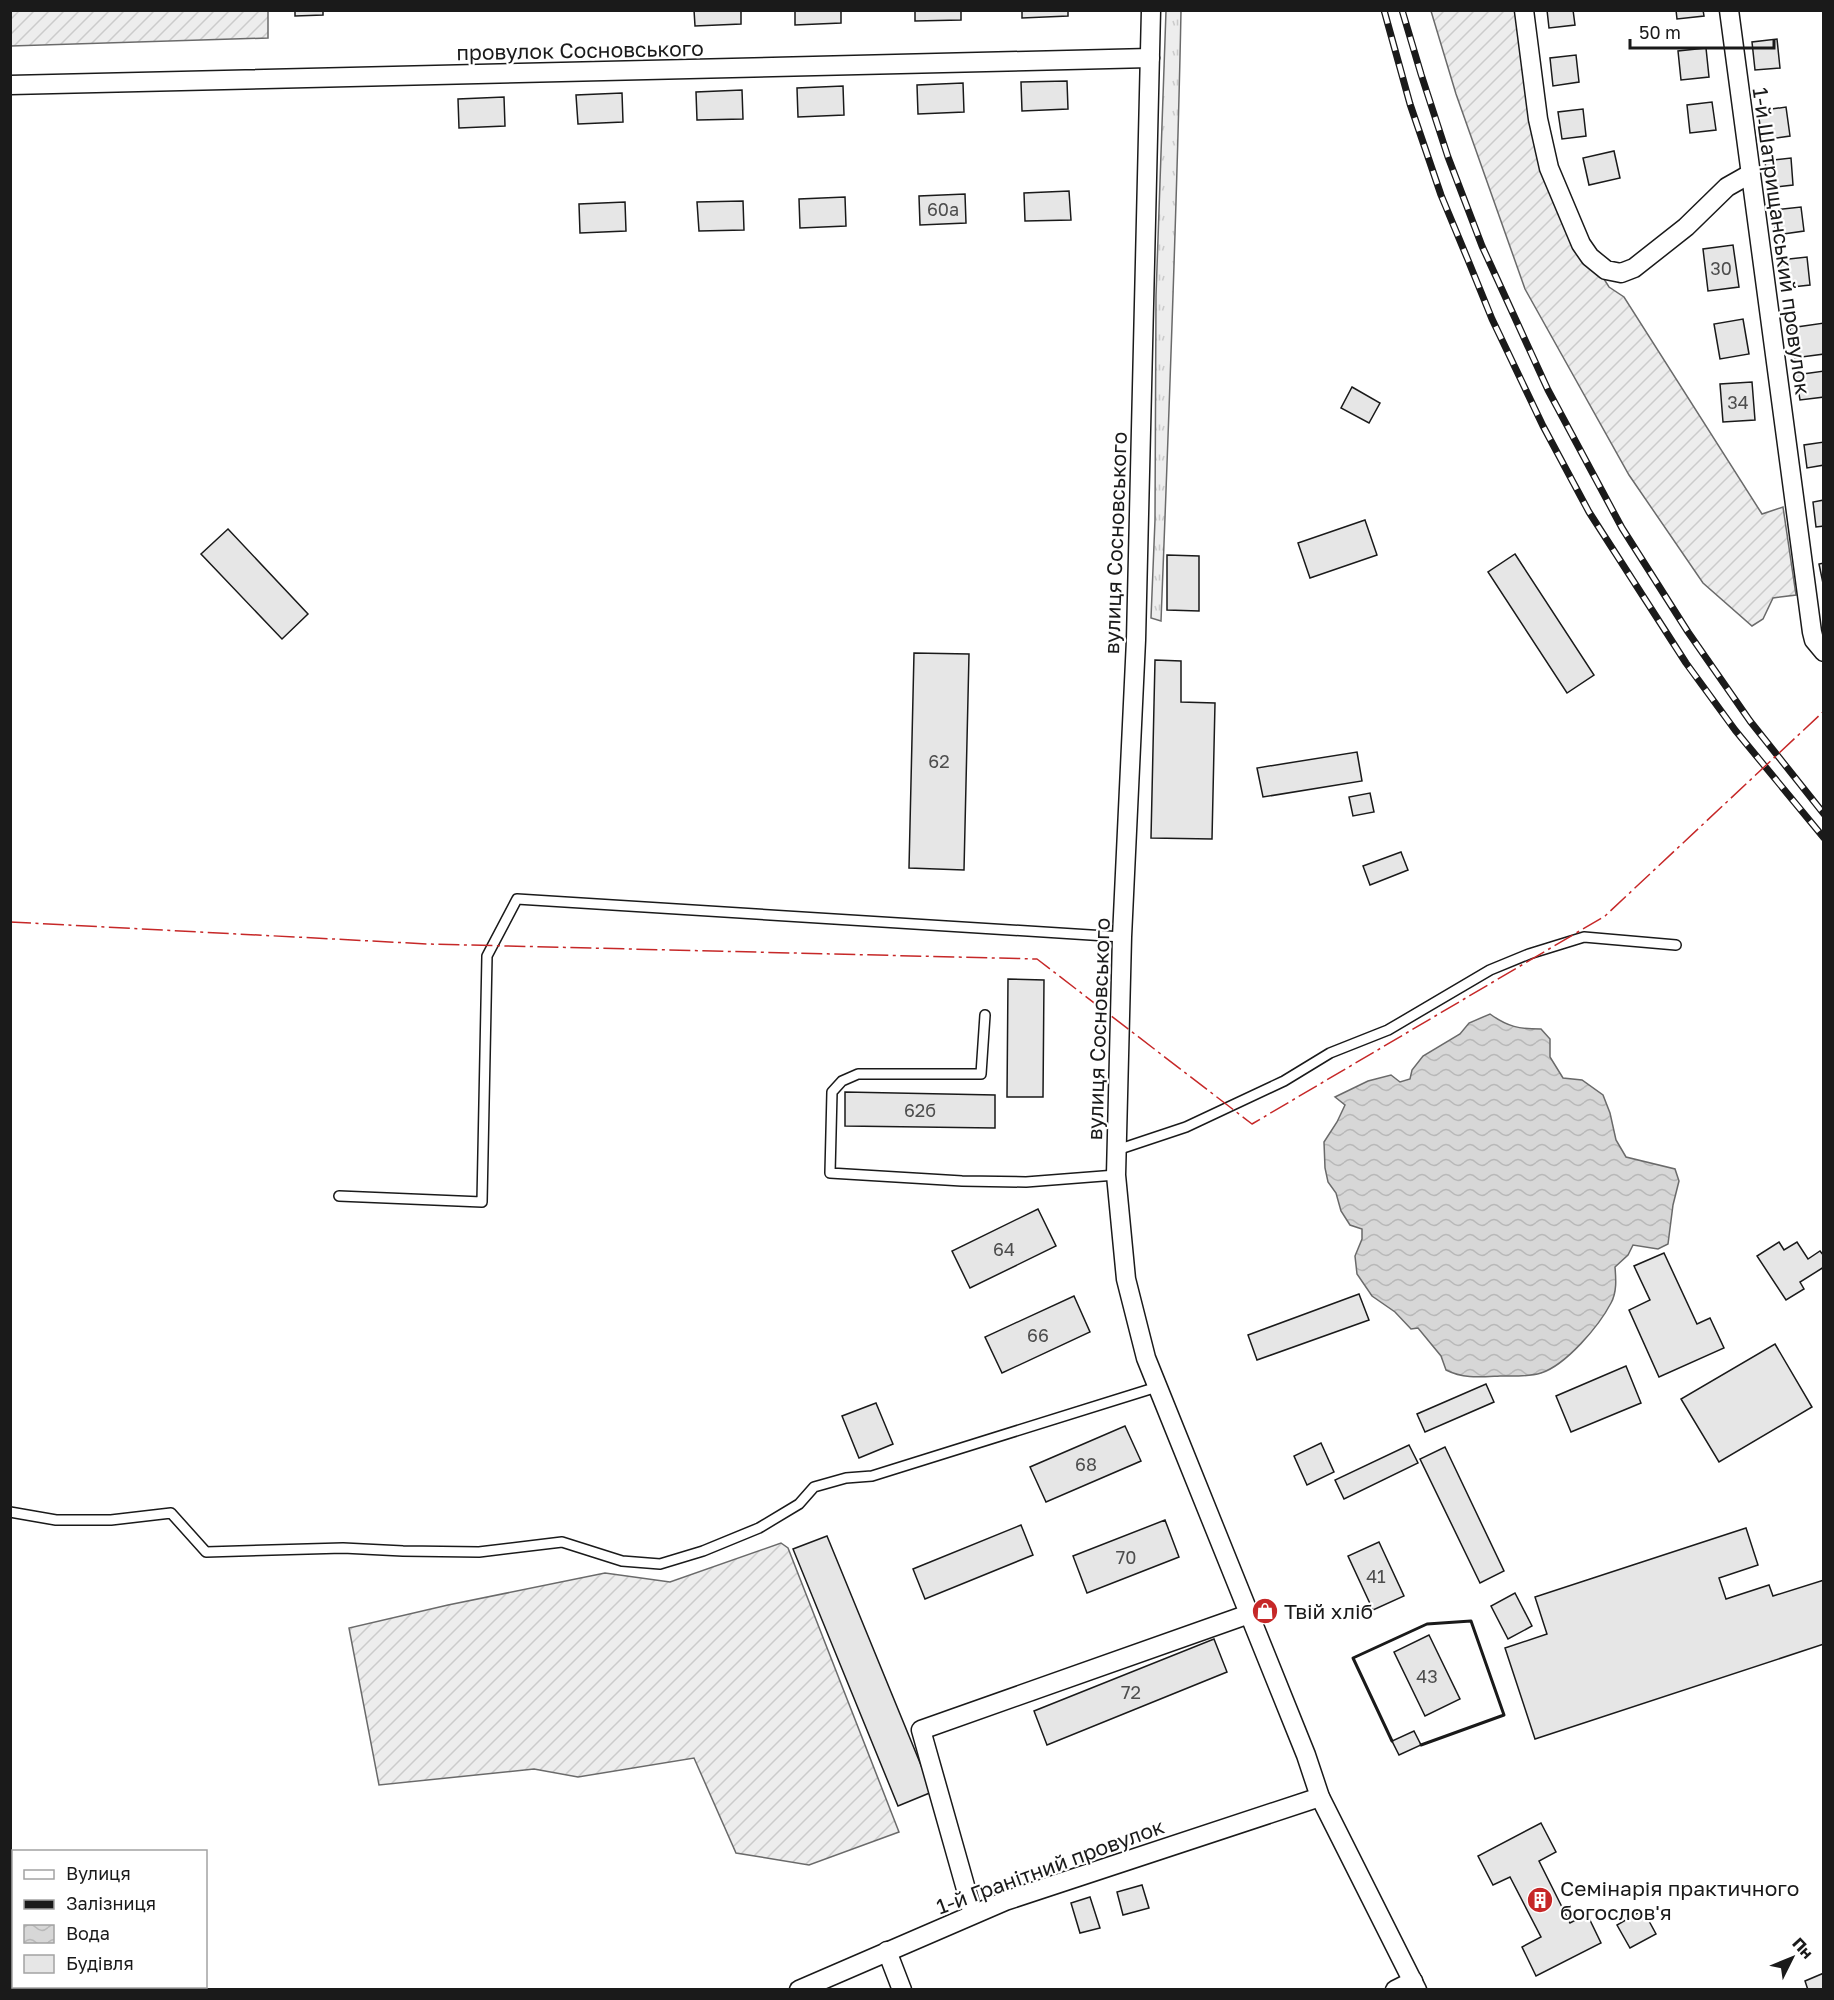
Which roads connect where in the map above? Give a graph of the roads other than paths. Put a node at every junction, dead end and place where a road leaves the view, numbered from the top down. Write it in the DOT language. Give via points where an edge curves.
graph roads {
  1 [pos="1151,10"];
  2 [pos="1524,10"];
  3 [pos="1729,10"];
  4 [pos="1150,58"];
  5 [pos="10,85"];
  6 [pos="1750,174"];
  7 [pos="1824,652"];
  8 [pos="1122,937"];
  9 [pos="1676,945"];
  10 [pos="985,1015"];
  11 [pos="1117,1150"];
  12 [pos="1116,1175"];
  13 [pos="339,1196"];
  14 [pos="1157,1387"];
  15 [pos="10,1512"];
  16 [pos="1249,1614"];
  17 [pos="1320,1797"];
  18 [pos="973,1914"];
  19 [pos="887,1951"];
  20 [pos="1415,1985"];
  21 [pos="799,1989"];
  22 [pos="902,1989"];
  23 [pos="1395,1989"];
  1 -- 4 [label="street, вулиця Сосновського"];
  2 -- 6 [label="street" via="1538,119 1549,168 1581,244 1606,270 1621,273 1639,265 1686,227 1726,187"];
  3 -- 6 [label="street, 1-й Шатрищанський провулок"];
  4 -- 5 [label="street, провулок Сосновського"];
  4 -- 8 [label="street, вулиця Сосновського" via="1136,640"];
  6 -- 7 [label="street, 1-й Шатрищанський провулок" via="1812,632"];
  8 -- 11 [label="street, вулиця Сосновського"];
  8 -- 13 [label="lane" via="517,899 487,956 482,1202"];
  9 -- 11 [label="lane" via="1584,937 1529,954 1490,970 1388,1030 1330,1053 1284,1081 1185,1127"];
  10 -- 12 [label="lane" via="981,1074 858,1074 842,1081 832,1092 830,1173 1026,1182"];
  11 -- 12 [label="street, вулиця Сосновського"];
  12 -- 14 [label="street, вулиця Сосновського" via="1126,1279"];
  14 -- 15 [label="lane" via="872,1476 814,1487 799,1504 759,1528 660,1564 622,1561 561,1542 479,1552 343,1548 206,1552 171,1513 111,1520 56,1520"];
  14 -- 16 [label="street, вулиця Сосновського"];
  16 -- 17 [label="street, вулиця Сосновського"];
  16 -- 18 [label="street" via="921,1730"];
  17 -- 18 [label="street, 1-й Гранітний провулок"];
  17 -- 20 [label="street, вулиця Сосновського"];
  18 -- 19 [label="street, 1-й Гранітний провулок"];
  19 -- 21 [label="street, 1-й Гранітний провулок"];
  19 -- 22 [label="street"];
  20 -- 23 [label="street"];
}
